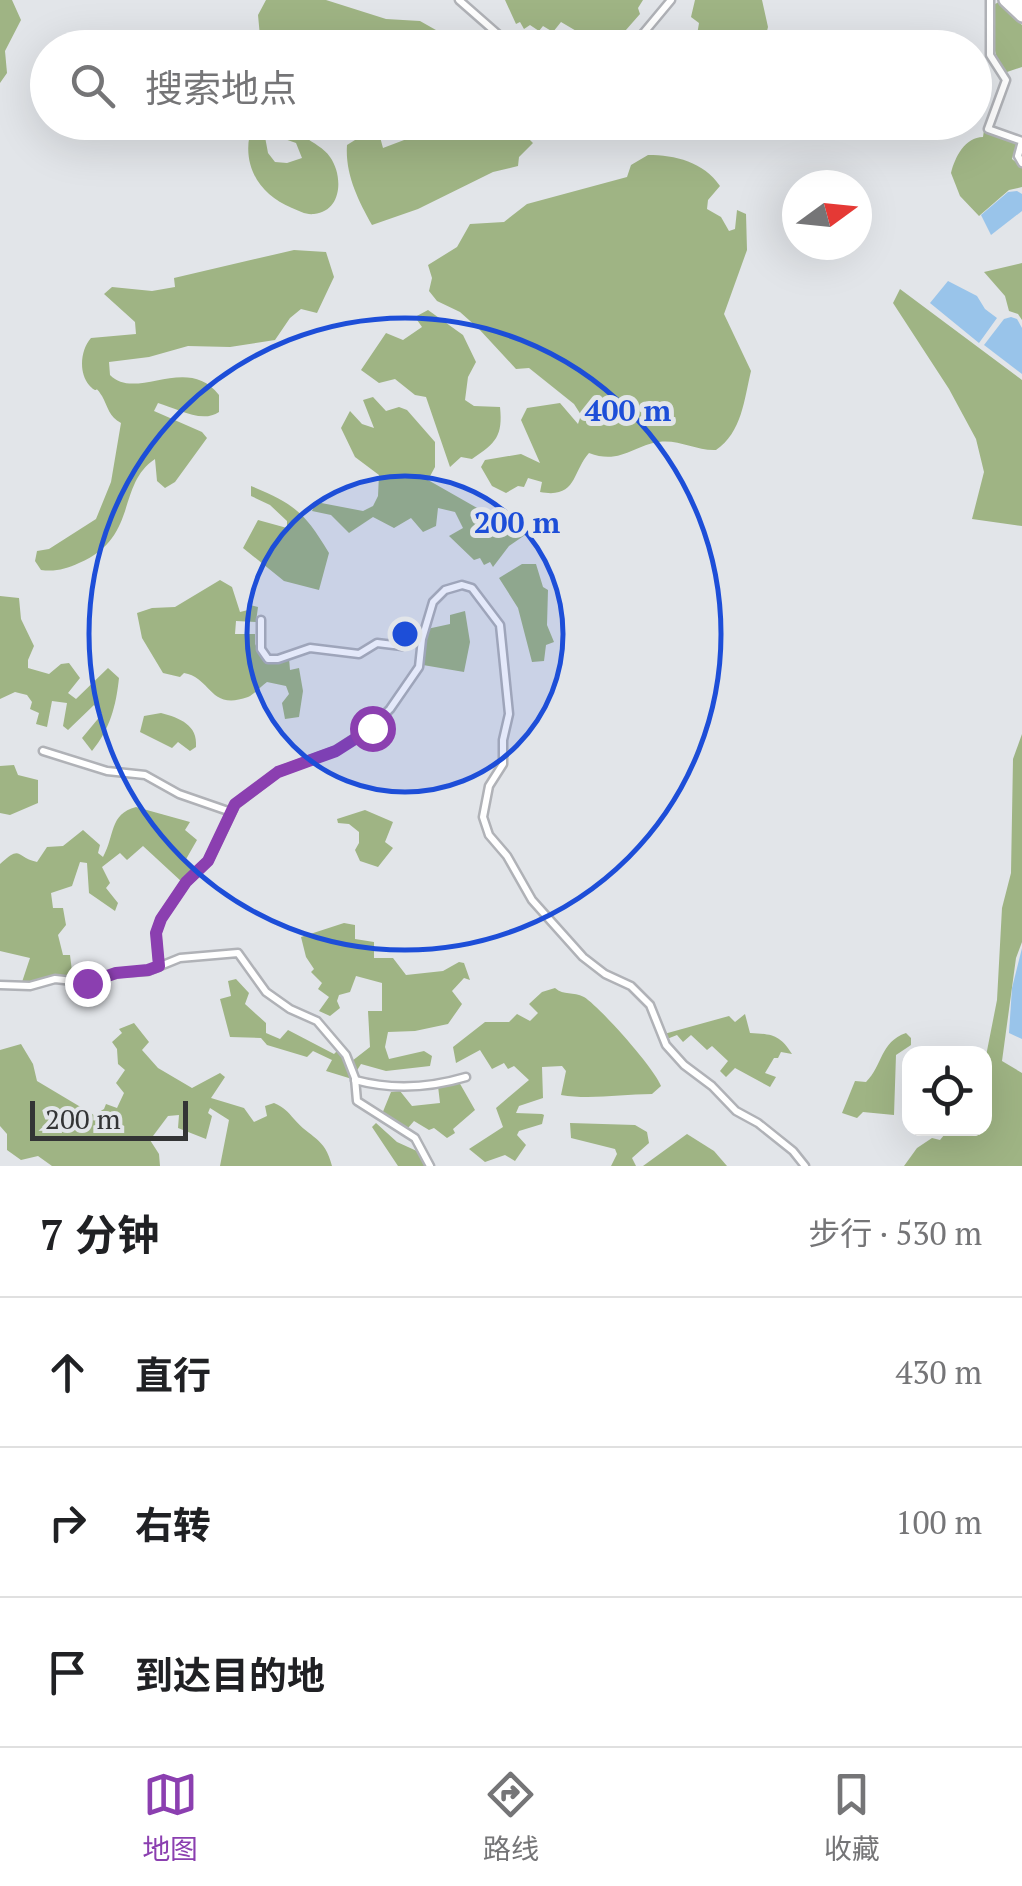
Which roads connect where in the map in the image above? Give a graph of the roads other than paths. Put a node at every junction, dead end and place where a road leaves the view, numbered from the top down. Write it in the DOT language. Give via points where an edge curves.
graph roads {
  1 [pos="460,0"];
  2 [pos="672,0"];
  3 [pos="990,0"];
  4 [pos="1006,0"];
  5 [pos="1022,16"];
  6 [pos="493,30"];
  7 [pos="646,30"];
  8 [pos="990,30"];
  9 [pos="992,59"];
  10 [pos="992,118"];
  11 [pos="992,130"];
  12 [pos="1022,163"];
  13 [pos="261,620"];
  14 [pos="422,639"];
  15 [pos="43,751"];
  16 [pos="231,812"];
  17 [pos="159,966"];
  18 [pos="0,985"];
  19 [pos="466,1077"];
  20 [pos="355,1080"];
  21 [pos="430,1166"];
  22 [pos="805,1166"];
  1 -- 6 [label="street"];
  2 -- 7 [label="street"];
  3 -- 8 [label="street"];
  4 -- 5 [label="main road"];
  9 -- 10 [label="street" via="1006,80"];
  11 -- 12 [label="street" via="1022,141"];
  13 -- 14 [label="street" via="261,649 268,659 310,648 360,654 375,644"];
  14 -- 16 [label="street" via="419,667 372,728 336,751 278,772"];
  14 -- 22 [label="street" via="433,602 445,590 472,588 494,614 509,714 504,763 488,786 483,817 489,835 532,900 582,957 650,1005 666,1045 684,1065"];
  15 -- 16 [label="street" via="107,772 146,776"];
  16 -- 17 [label="street" via="208,861 161,919"];
  17 -- 18 [label="street" via="91,983"];
  17 -- 20 [label="street" via="240,954 266,992 319,1022 346,1054"];
  19 -- 20 [label="street" via="396,1088"];
  20 -- 21 [label="street" via="357,1101 415,1138"];
}
